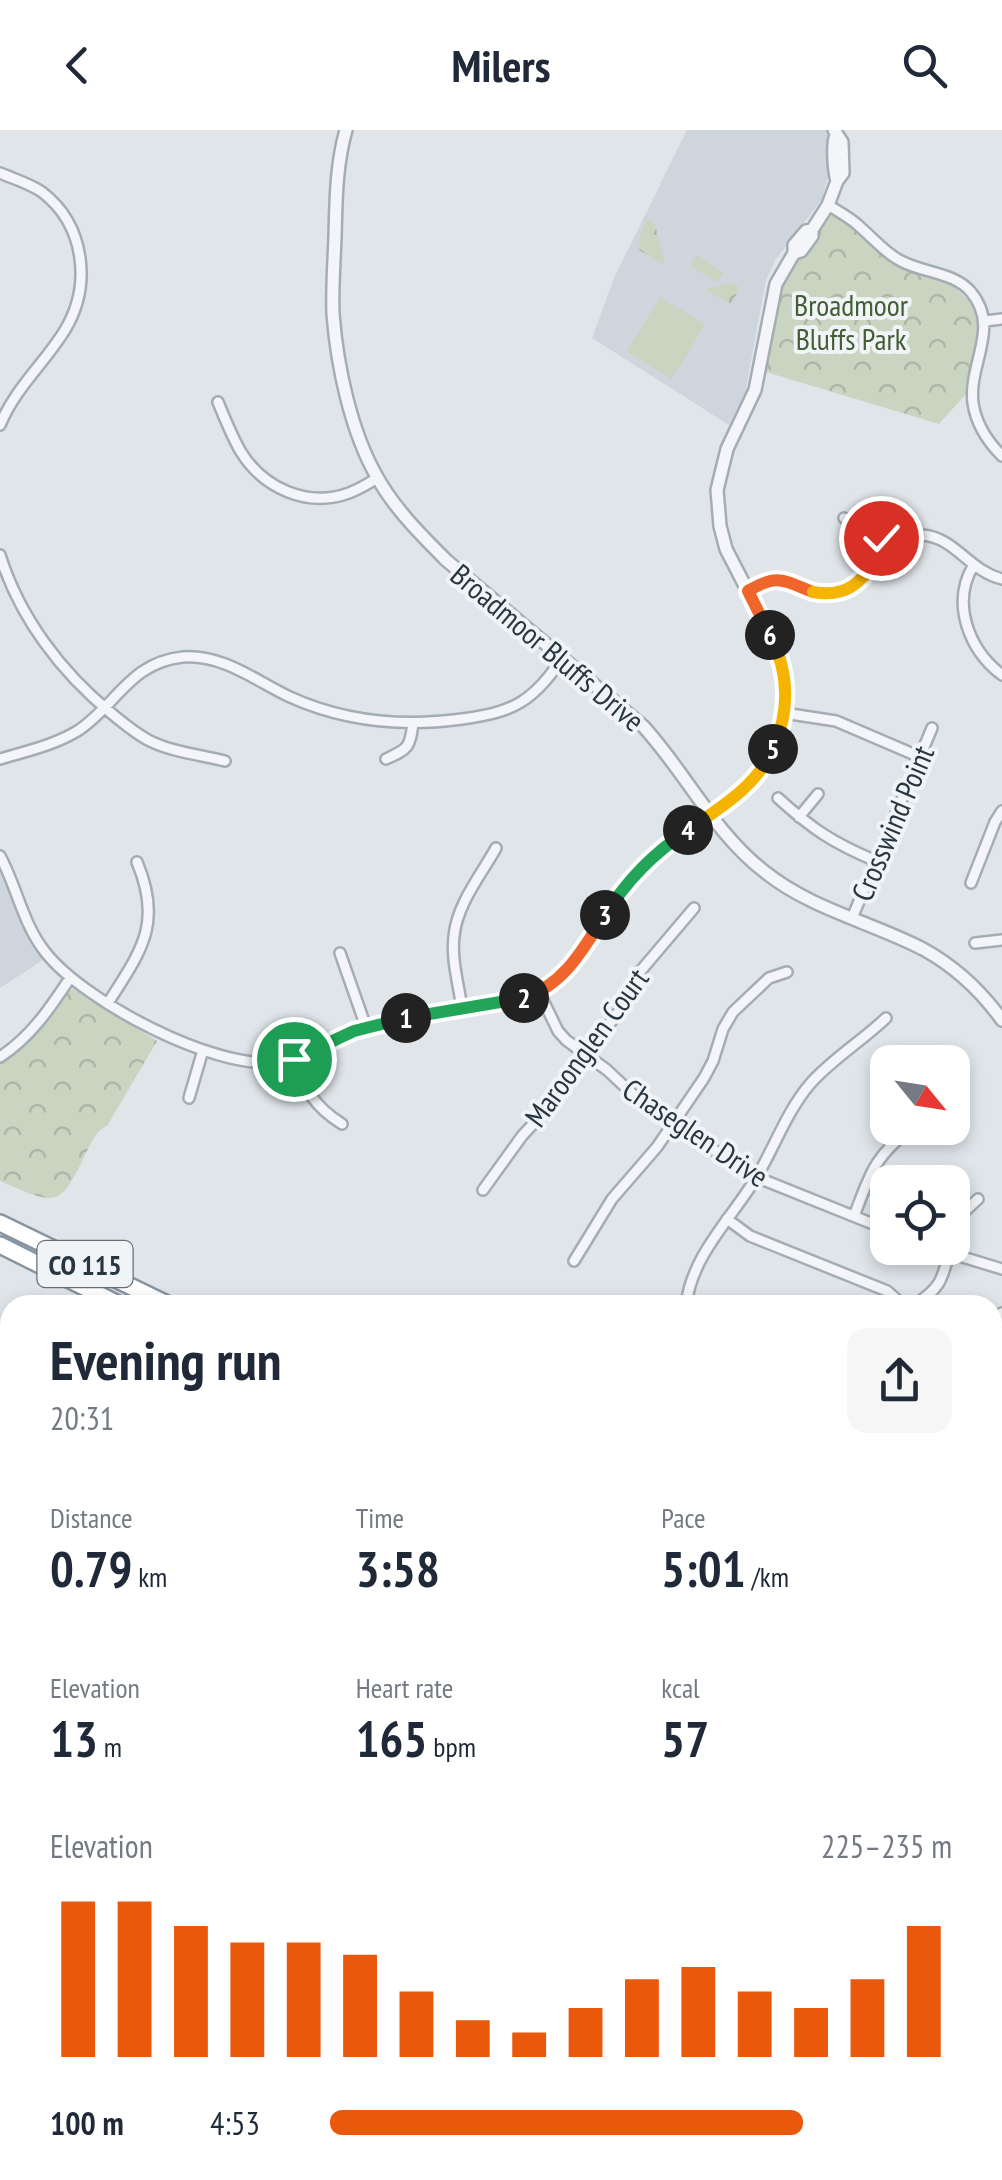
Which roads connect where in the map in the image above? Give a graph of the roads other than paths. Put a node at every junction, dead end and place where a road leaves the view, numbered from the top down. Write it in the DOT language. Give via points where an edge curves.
graph roads {
  1 [pos="346,130"];
  2 [pos="835,132"];
  3 [pos="0,173"];
  4 [pos="828,205"];
  5 [pos="1002,319"];
  6 [pos="985,320"];
  7 [pos="218,402"];
  8 [pos="0,426"];
  9 [pos="1002,456"];
  10 [pos="377,478"];
  11 [pos="844,518"];
  12 [pos="889,546"];
  13 [pos="0,555"];
  14 [pos="973,566"];
  15 [pos="1002,579"];
  16 [pos="748,591"];
  17 [pos="563,658"];
  18 [pos="1002,675"];
  19 [pos="104,708"];
  20 [pos="784,713"];
  21 [pos="413,723"];
  22 [pos="932,728"];
  23 [pos="920,757"];
  24 [pos="0,759"];
  25 [pos="386,759"];
  26 [pos="225,762"];
  27 [pos="818,794"];
  28 [pos="778,798"];
  29 [pos="1002,811"];
  30 [pos="711,814"];
  31 [pos="799,817"];
  32 [pos="496,848"];
  33 [pos="0,856"];
  34 [pos="876,861"];
  35 [pos="137,862"];
  36 [pos="971,882"];
  37 [pos="694,908"];
  38 [pos="852,918"];
  39 [pos="1002,940"];
  40 [pos="975,944"];
  41 [pos="340,953"];
  42 [pos="788,972"];
  43 [pos="70,978"];
  44 [pos="539,992"];
  45 [pos="108,1003"];
  46 [pos="462,1009"];
  47 [pos="886,1018"];
  48 [pos="1002,1020"];
  49 [pos="366,1027"];
  50 [pos="204,1050"];
  51 [pos="584,1055"];
  52 [pos="0,1056"];
  53 [pos="294,1059"];
  54 [pos="189,1098"];
  55 [pos="342,1124"];
  56 [pos="672,1124"];
  57 [pos="890,1145"];
  58 [pos="756,1177"];
  59 [pos="483,1190"];
  60 [pos="978,1199"];
  61 [pos="970,1207"];
  62 [pos="854,1216"];
  63 [pos="727,1219"];
  64 [pos="0,1223"];
  65 [pos="870,1223"];
  66 [pos="0,1246"];
  67 [pos="970,1255"];
  68 [pos="574,1262"];
  69 [pos="946,1265"];
  70 [pos="1002,1269"];
  71 [pos="100,1295"];
  72 [pos="149,1295"];
  73 [pos="687,1295"];
  74 [pos="891,1295"];
  75 [pos="930,1295"];
  1 -- 10 [label="street, Broadmoor Bluffs Drive" via="337,172 333,314 351,412"];
  2 -- 4 [label="street" via="844,173"];
  3 -- 8 [label="street" via="41,192 64,216 82,278 65,330"];
  4 -- 6 [label="street" via="893,257 962,284"];
  4 -- 16 [label="street" via="780,274 755,390 727,449 717,490 726,550"];
  5 -- 6 [label="street"];
  6 -- 9 [label="street" via="973,404 986,438"];
  7 -- 10 [label="street" via="242,454 277,488 324,498"];
  10 -- 17 [label="street, Broadmoor Bluffs Drive" via="446,560"];
  11 -- 12 [label="street"];
  12 -- 14 [label="street" via="912,536 935,537"];
  12 -- 16 [label="street" via="861,581 838,592 814,592 782,579"];
  13 -- 19 [label="street" via="42,641"];
  14 -- 15 [label="street"];
  14 -- 18 [label="street" via="963,590 966,626"];
  16 -- 20 [label="street" via="782,662"];
  17 -- 21 [label="street" via="509,708"];
  17 -- 30 [label="street, Broadmoor Bluffs Drive" via="643,726"];
  19 -- 21 [label="street" via="144,670 201,658 316,707"];
  19 -- 24 [label="street" via="63,739"];
  19 -- 26 [label="street" via="150,741"];
  20 -- 23 [label="street" via="836,721"];
  20 -- 30 [label="street" via="760,772"];
  21 -- 25 [label="street" via="405,751"];
  22 -- 23 [label="street, Crosswind Point"];
  23 -- 34 [label="street, Crosswind Point"];
  27 -- 31 [label="street"];
  28 -- 31 [label="street"];
  29 -- 36 [label="street"];
  30 -- 38 [label="street, Broadmoor Bluffs Drive" via="766,873"];
  30 -- 44 [label="street" via="641,867 566,972"];
  31 -- 34 [label="street"];
  32 -- 46 [label="street" via="455,926"];
  33 -- 43 [label="street" via="40,944"];
  34 -- 38 [label="street, Crosswind Point"];
  35 -- 45 [label="street" via="150,905 147,933"];
  37 -- 51 [label="street, Maroonglen Court" via="638,974"];
  38 -- 48 [label="street, Broadmoor Bluffs Drive" via="942,961"];
  39 -- 40 [label="street"];
  41 -- 49 [label="street"];
  42 -- 56 [label="street" via="769,978 733,1012 704,1078"];
  43 -- 45 [label="street"];
  43 -- 52 [label="street" via="34,1029"];
  44 -- 46 [label="street"];
  44 -- 51 [label="street, Chaseglen Drive" via="558,1032"];
  45 -- 50 [label="street"];
  46 -- 49 [label="street"];
  47 -- 58 [label="street" via="810,1084"];
  49 -- 53 [label="street"];
  50 -- 53 [label="street" via="252,1063"];
  50 -- 54 [label="street"];
  51 -- 56 [label="street, Chaseglen Drive"];
  51 -- 59 [label="street, Maroonglen Court"];
  53 -- 55 [label="street" via="313,1102"];
  56 -- 58 [label="street, Chaseglen Drive"];
  56 -- 68 [label="street" via="612,1199"];
  57 -- 62 [label="street" via="876,1162"];
  58 -- 62 [label="street, Chaseglen Drive"];
  58 -- 63 [label="street"];
  60 -- 61 [label="street"];
  62 -- 65 [label="street, Chaseglen Drive"];
  63 -- 73 [label="street"];
  63 -- 74 [label="street" via="750,1236"];
  64 -- 72 [label="highway, CO 115"];
  66 -- 71 [label="highway, CO 115"];
  67 -- 70 [label="street"];
  69 -- 75 [label="street"];
}
